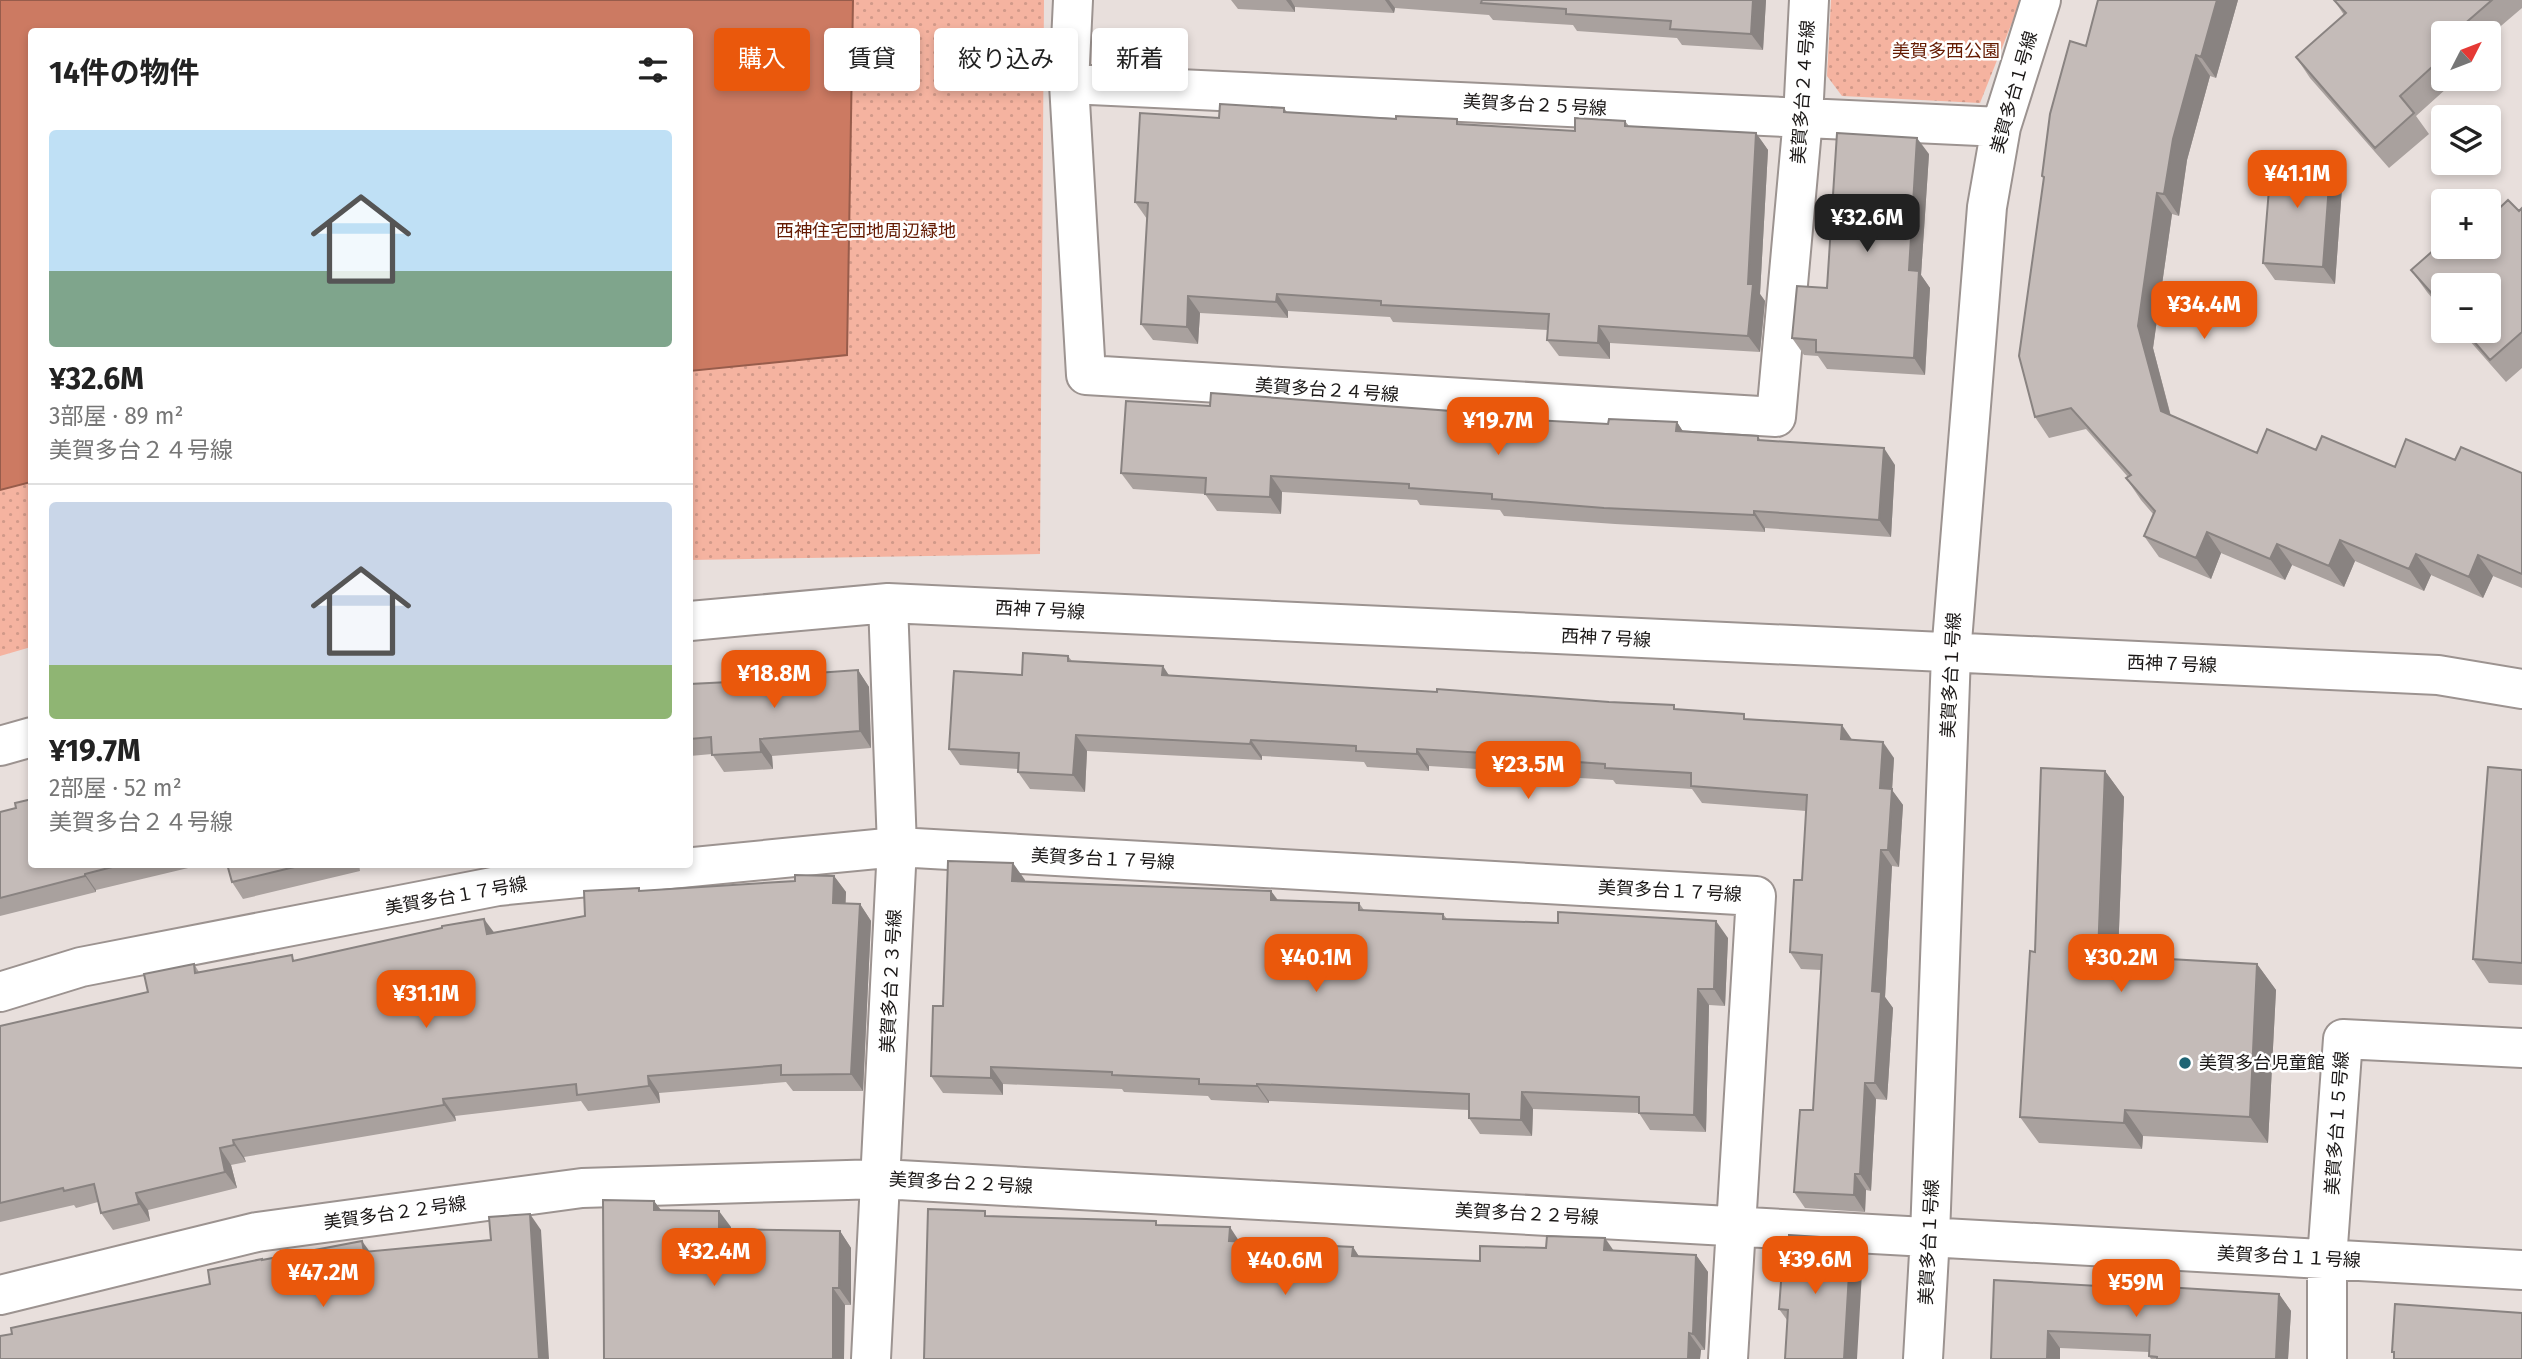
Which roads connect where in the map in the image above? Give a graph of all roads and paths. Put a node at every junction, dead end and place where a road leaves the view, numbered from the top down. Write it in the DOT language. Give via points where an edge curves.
graph roads {
  1 [pos="1073,0"];
  2 [pos="1809,0"];
  3 [pos="2041,0"];
  4 [pos="1072,28"];
  5 [pos="1078,84"];
  6 [pos="1069,91"];
  7 [pos="1803,118"];
  8 [pos="2001,127"];
  9 [pos="888,603"];
  10 [pos="693,621"];
  11 [pos="1951,654"];
  12 [pos="2522,689"];
  13 [pos="28,738"];
  14 [pos="0,746"];
  15 [pos="897,847"];
  16 [pos="693,867"];
  17 [pos="682,868"];
  18 [pos="0,992"];
  19 [pos="2522,1048"];
  20 [pos="881,1179"];
  21 [pos="1735,1226"];
  22 [pos="1930,1236"];
  23 [pos="2328,1259"];
  24 [pos="2522,1270"];
  25 [pos="0,1295"];
  26 [pos="871,1359"];
  27 [pos="1728,1359"];
  28 [pos="1923,1359"];
  29 [pos="2327,1359"];
  1 -- 4 [label="street, 美賀多台２４号線"];
  2 -- 7 [label="street, 美賀多台２４号線"];
  3 -- 8 [label="street, 美賀多台１号線"];
  5 -- 7 [label="street, 美賀多台２５号線"];
  6 -- 7 [label="street, 美賀多台２４号線" via="1086,375 1776,417"];
  7 -- 8 [label="street, 美賀多台２５号線"];
  8 -- 11 [label="street, 美賀多台１号線" via="1987,207"];
  9 -- 10 [label="street, 西神７号線"];
  9 -- 11 [label="street, 西神７号線"];
  9 -- 15 [label="street, 美賀多台２３号線"];
  11 -- 12 [label="street, 西神７号線" via="2438,675"];
  11 -- 22 [label="street, 美賀多台１号線"];
  13 -- 14 [label="street"];
  15 -- 16 [label="street, 美賀多台１７号線"];
  15 -- 20 [label="street, 美賀多台２３号線"];
  15 -- 21 [label="street, 美賀多台１７号線" via="1756,896"];
  17 -- 18 [label="street, 美賀多台１７号線" via="498,886 81,967"];
  19 -- 23 [label="street, 美賀多台１５号線" via="2343,1039"];
  20 -- 21 [label="street, 美賀多台２２号線"];
  20 -- 25 [label="street, 美賀多台２２号線" via="569,1189 257,1232"];
  20 -- 26 [label="street, 美賀多台２３号線"];
  21 -- 22 [label="street, 美賀多台２２号線"];
  21 -- 27 [label="street, 美賀多台１７号線"];
  22 -- 23 [label="street, 美賀多台１１号線"];
  22 -- 28 [label="street, 美賀多台１号線"];
  23 -- 24 [label="street, 美賀多台１１号線"];
  23 -- 29 [label="street"];
}
